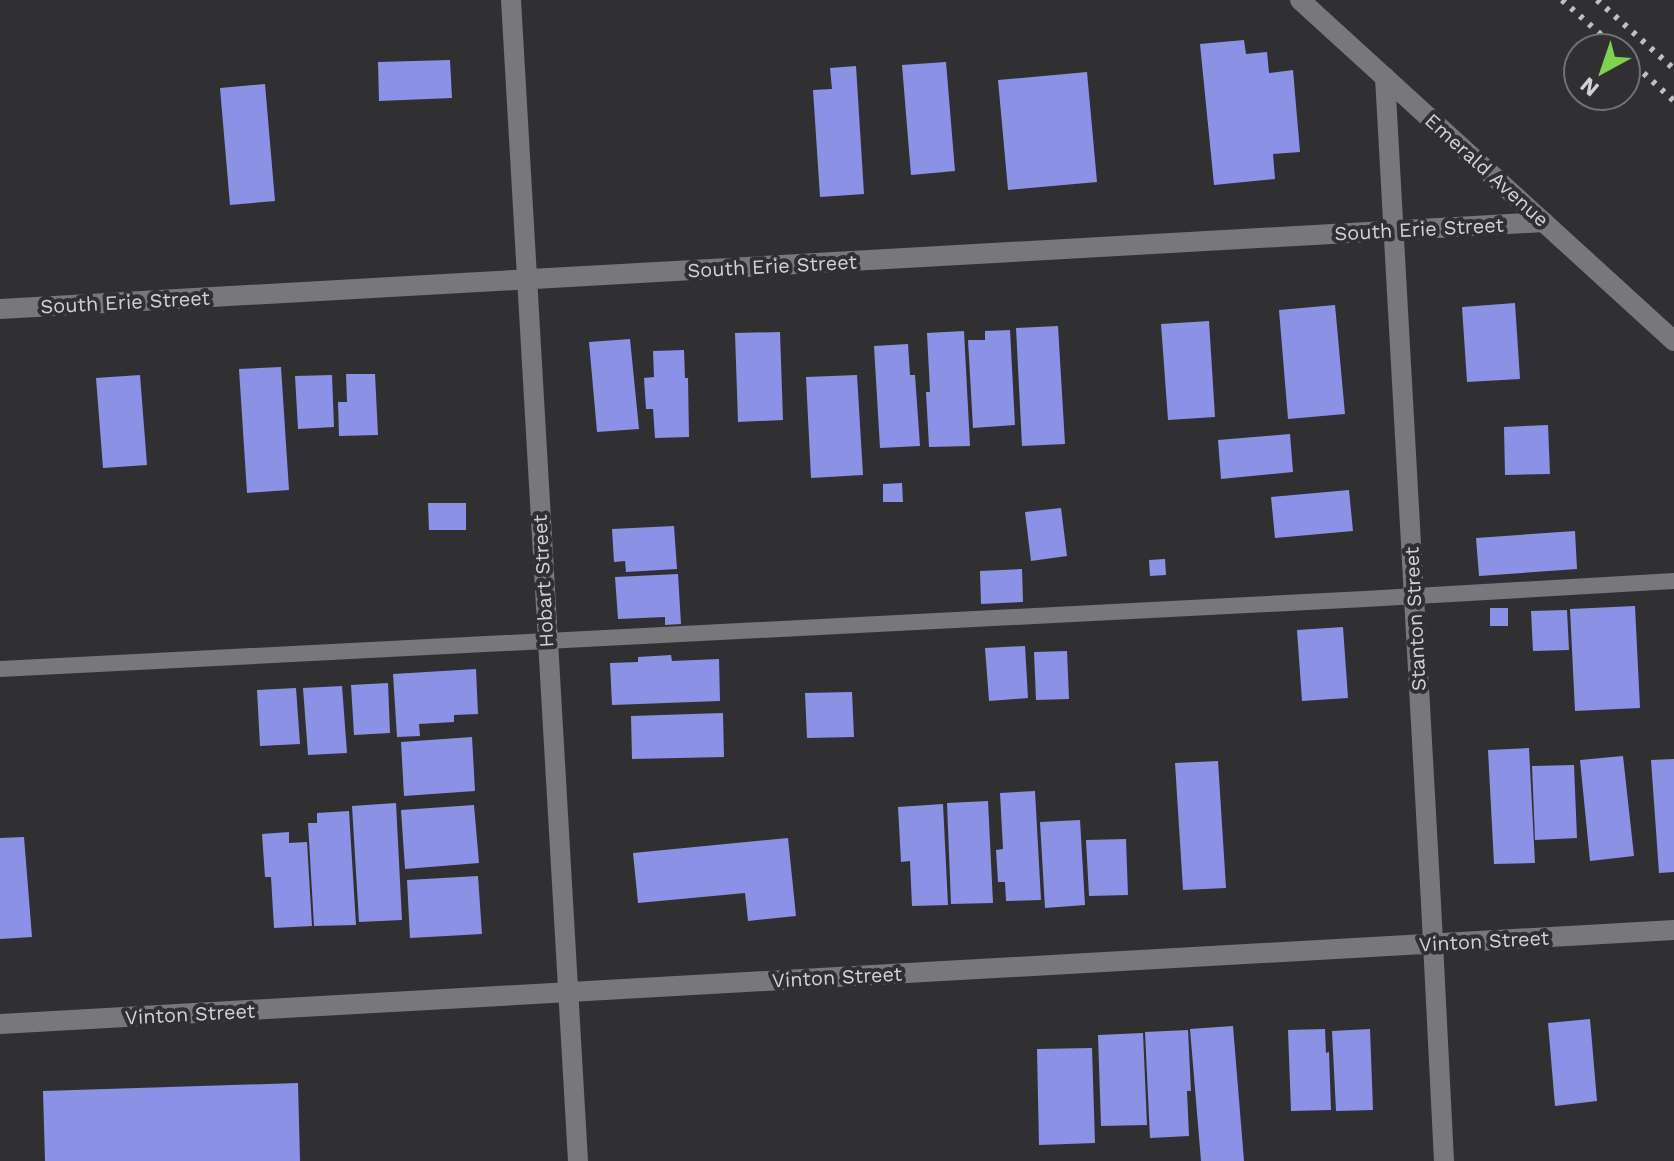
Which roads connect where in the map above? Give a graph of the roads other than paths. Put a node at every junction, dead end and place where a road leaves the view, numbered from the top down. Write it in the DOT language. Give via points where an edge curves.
graph roads {
  1 [pos="511,0"];
  2 [pos="1300,0"];
  3 [pos="1385,77"];
  4 [pos="1544,222"];
  5 [pos="1393,231"];
  6 [pos="526,279"];
  7 [pos="0,309"];
  8 [pos="1674,341"];
  9 [pos="1674,581"];
  10 [pos="1414,596"];
  11 [pos="547,641"];
  12 [pos="0,669"];
  13 [pos="1674,930"];
  14 [pos="1433,944"];
  15 [pos="567,993"];
  16 [pos="0,1024"];
  17 [pos="578,1161"];
  18 [pos="1444,1161"];
  1 -- 6 [label="street, Hobart Street"];
  2 -- 3 [label="street, Emerald Avenue"];
  3 -- 4 [label="street, Emerald Avenue"];
  3 -- 5 [label="street, Stanton Street"];
  4 -- 5 [label="street, South Erie Street"];
  4 -- 8 [label="street, Emerald Avenue"];
  5 -- 6 [label="street, South Erie Street"];
  5 -- 10 [label="street, Stanton Street"];
  6 -- 7 [label="street, South Erie Street"];
  6 -- 11 [label="street, Hobart Street"];
  9 -- 10 [label="lane"];
  10 -- 11 [label="lane"];
  10 -- 14 [label="street, Stanton Street"];
  11 -- 12 [label="lane"];
  11 -- 15 [label="street, Hobart Street"];
  13 -- 14 [label="street, Vinton Street"];
  14 -- 15 [label="street, Vinton Street"];
  14 -- 18 [label="street, Stanton Street"];
  15 -- 16 [label="street, Vinton Street"];
  15 -- 17 [label="street, Hobart Street"];
}
